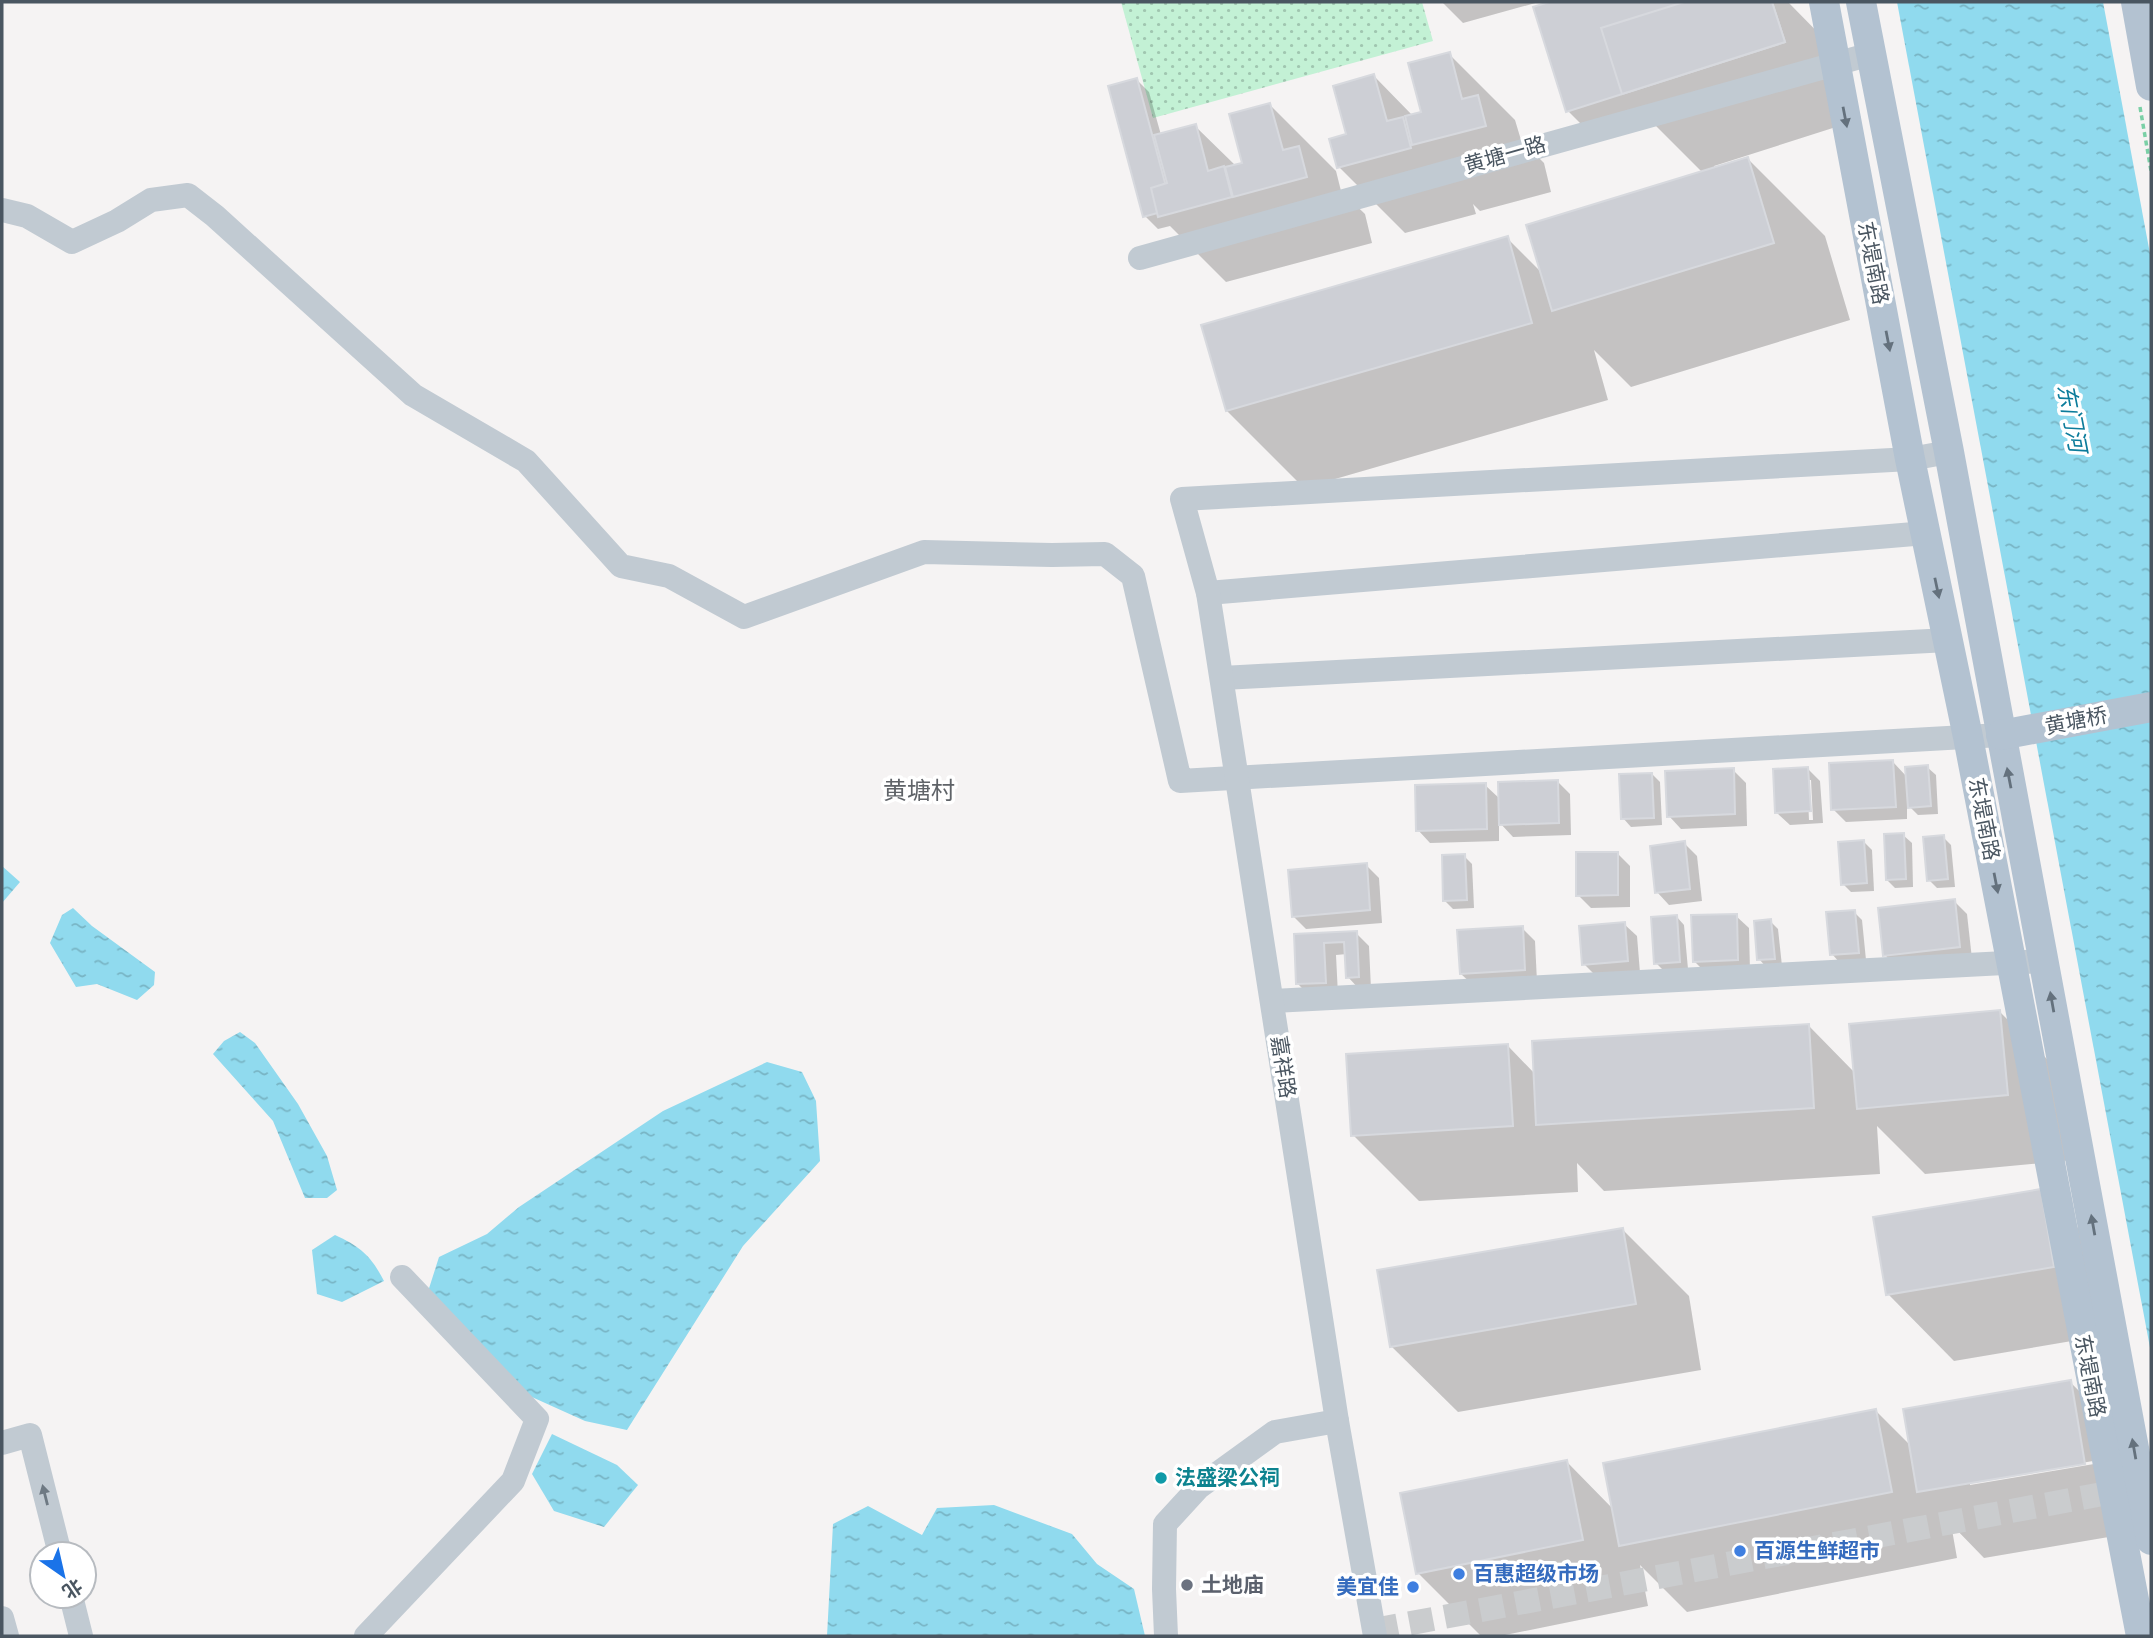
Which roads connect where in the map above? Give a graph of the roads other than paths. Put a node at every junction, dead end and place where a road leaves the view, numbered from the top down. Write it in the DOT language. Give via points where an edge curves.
graph roads {
  1 [pos="1824,2"];
  2 [pos="1861,2"];
  3 [pos="2136,2"];
  4 [pos="1871,54"];
  5 [pos="1834,64"];
  6 [pos="2151,86"];
  7 [pos="2,210"];
  8 [pos="1140,258"];
  9 [pos="1948,452"];
  10 [pos="1910,459"];
  11 [pos="1926,533"];
  12 [pos="1208,593"];
  13 [pos="1948,640"];
  14 [pos="1222,678"];
  15 [pos="2151,707"];
  16 [pos="2001,735"];
  17 [pos="1968,737"];
  18 [pos="1238,779"];
  19 [pos="2044,961"];
  20 [pos="2011,963"];
  21 [pos="1273,1001"];
  22 [pos="402,1277"];
  23 [pos="1337,1421"];
  24 [pos="2,1443"];
  25 [pos="56,1540"];
  26 [pos="2151,1540"];
  27 [pos="74,1610"];
  28 [pos="2,1618"];
  29 [pos="6,1636"];
  30 [pos="81,1636"];
  31 [pos="366,1636"];
  32 [pos="1166,1636"];
  33 [pos="1375,1636"];
  34 [pos="2141,1636"];
  1 -- 5 [label="main road, 东堤南路"];
  2 -- 4 [label="main road, 东堤南路"];
  3 -- 6 [label="main road"];
  4 -- 5 [label="street, 黄塘一路"];
  4 -- 9 [label="main road, 东堤南路"];
  5 -- 8 [label="street, 黄塘一路"];
  5 -- 10 [label="main road, 东堤南路, one-way"];
  7 -- 18 [label="street" via="27,216 72,242 151,200 188,195 413,395 526,461 621,566 669,576 744,617 924,552 1105,554 1133,576 1181,781"];
  9 -- 10 [label="street"];
  9 -- 16 [label="main road, 东堤南路"];
  10 -- 11 [label="main road, 东堤南路"];
  10 -- 12 [label="street, 嘉祥路" via="1182,499"];
  11 -- 12 [label="street"];
  11 -- 13 [label="main road, 东堤南路, one-way"];
  12 -- 14 [label="street, 嘉祥路"];
  13 -- 14 [label="street"];
  13 -- 17 [label="main road, 东堤南路"];
  14 -- 18 [label="street, 嘉祥路"];
  15 -- 16 [label="main road, 黄塘桥"];
  16 -- 17 [label="street"];
  19 -- 16 [label="main road, 东堤南路, one-way"];
  17 -- 18 [label="street"];
  17 -- 20 [label="main road, 东堤南路, one-way"];
  18 -- 21 [label="street, 嘉祥路"];
  19 -- 20 [label="street"];
  26 -- 19 [label="main road, 东堤南路, one-way"];
  20 -- 21 [label="street"];
  20 -- 34 [label="main road, 东堤南路"];
  21 -- 23 [label="street, 嘉祥路"];
  22 -- 31 [label="street" via="537,1419 513,1481"];
  23 -- 32 [label="street" via="1275,1432 1199,1487 1165,1524"];
  23 -- 33 [label="street, 嘉祥路"];
  25 -- 24 [label="street, one-way" via="30,1435"];
  27 -- 30 [label="street"];
  28 -- 29 [label="street"];
}
